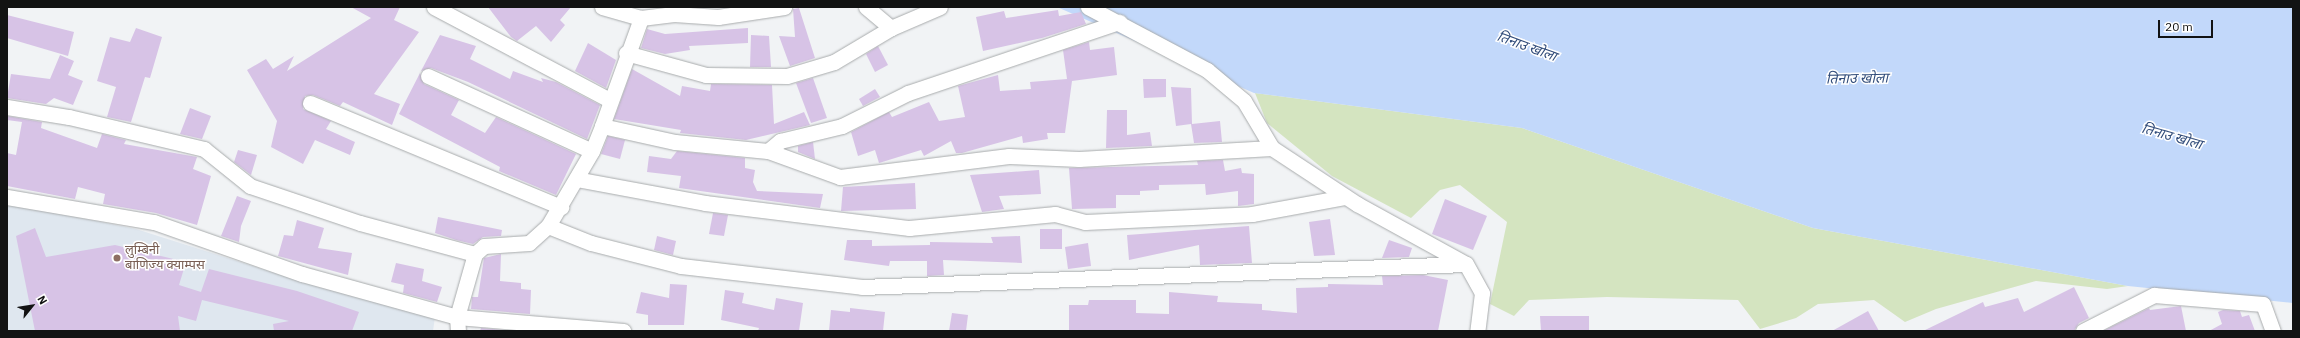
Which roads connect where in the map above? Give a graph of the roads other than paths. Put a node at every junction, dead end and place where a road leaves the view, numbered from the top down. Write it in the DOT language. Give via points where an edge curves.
graph roads {
  1 [pos="434,7"];
  2 [pos="602,7"];
  3 [pos="784,7"];
  4 [pos="866,7"];
  5 [pos="940,7"];
  6 [pos="1088,7"];
  7 [pos="675,10"];
  8 [pos="453,11"];
  9 [pos="642,18"];
  10 [pos="1119,22"];
  11 [pos="891,28"];
  12 [pos="626,54"];
  13 [pos="428,76"];
  14 [pos="610,100"];
  15 [pos="310,103"];
  16 [pos="7,107"];
  17 [pos="602,126"];
  18 [pos="1272,148"];
  19 [pos="592,151"];
  20 [pos="768,151"];
  21 [pos="576,179"];
  22 [pos="7,197"];
  23 [pos="1345,197"];
  24 [pos="561,207"];
  25 [pos="548,226"];
  26 [pos="475,254"];
  27 [pos="1466,264"];
  28 [pos="458,324"];
  29 [pos="623,331"];
  30 [pos="1477,331"];
  31 [pos="2083,331"];
  32 [pos="2274,331"];
  1 -- 8 [label="street"];
  2 -- 9 [label="street"];
  3 -- 7 [label="street" via="718,17"];
  4 -- 11 [label="street"];
  5 -- 11 [label="street"];
  6 -- 10 [label="street"];
  7 -- 9 [label="street"];
  8 -- 14 [label="street"];
  9 -- 12 [label="street"];
  10 -- 18 [label="street" via="1207,70 1244,101"];
  10 -- 20 [label="street" via="908,92 842,126 780,141"];
  11 -- 12 [label="street" via="834,62 787,76 706,75"];
  12 -- 14 [label="street"];
  13 -- 19 [label="street"];
  14 -- 17 [label="street"];
  15 -- 24 [label="street"];
  16 -- 26 [label="street" via="69,117 204,149 250,186 360,223"];
  17 -- 19 [label="street"];
  17 -- 20 [label="street" via="674,142"];
  18 -- 20 [label="street" via="1079,159 1009,156 840,177"];
  18 -- 23 [label="street"];
  19 -- 21 [label="street"];
  21 -- 23 [label="street" via="706,203 909,228 1055,214 1086,222 1252,214"];
  21 -- 24 [label="street"];
  22 -- 28 [label="street" via="154,222 302,274"];
  23 -- 27 [label="street"];
  24 -- 25 [label="street"];
  25 -- 26 [label="street" via="529,243 484,246"];
  25 -- 27 [label="street" via="591,243 680,266 862,287"];
  26 -- 28 [label="street"];
  27 -- 30 [label="street" via="1482,293"];
  28 -- 29 [label="street"];
  31 -- 32 [label="street" via="2154,295 2263,304"];
}
